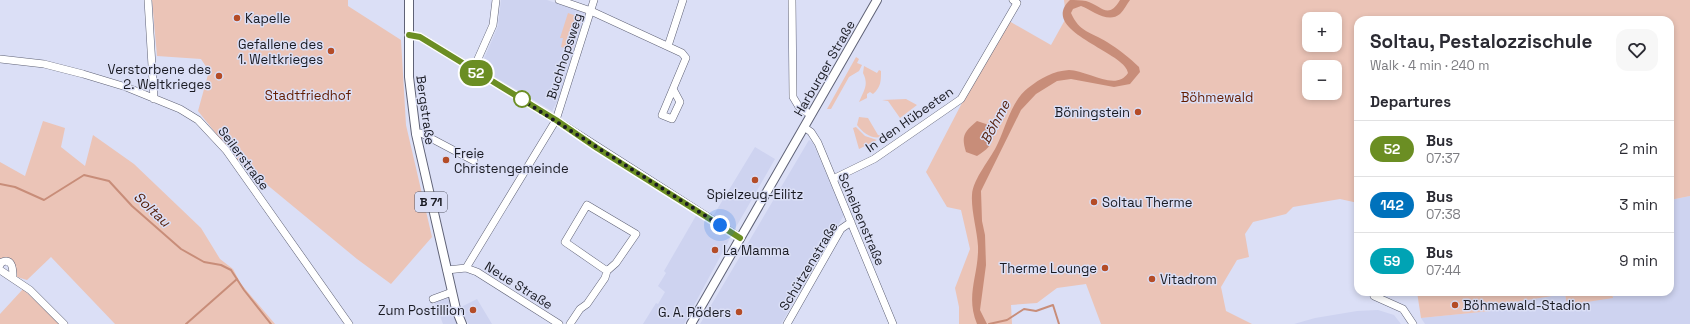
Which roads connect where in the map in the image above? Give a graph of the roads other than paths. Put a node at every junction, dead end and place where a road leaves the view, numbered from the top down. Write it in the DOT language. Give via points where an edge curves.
graph roads {
  1 [pos="148,0"];
  2 [pos="409,0"];
  3 [pos="496,0"];
  4 [pos="559,0"];
  5 [pos="594,0"];
  6 [pos="683,0"];
  7 [pos="792,0"];
  8 [pos="877,0"];
  9 [pos="1013,0"];
  10 [pos="591,11"];
  11 [pos="409,35"];
  12 [pos="668,46"];
  13 [pos="0,59"];
  14 [pos="473,70"];
  15 [pos="673,89"];
  16 [pos="154,99"];
  17 [pos="811,115"];
  18 [pos="556,120"];
  19 [pos="804,126"];
  20 [pos="416,134"];
  21 [pos="474,160"];
  22 [pos="833,179"];
  23 [pos="851,222"];
  24 [pos="740,238"];
  25 [pos="0,265"];
  26 [pos="466,268"];
  27 [pos="447,270"];
  28 [pos="0,271"];
  29 [pos="607,271"];
  30 [pos="13,278"];
  31 [pos="452,292"];
  32 [pos="1374,296"];
  33 [pos="433,299"];
  34 [pos="64,324"];
  35 [pos="349,324"];
  36 [pos="462,324"];
  37 [pos="559,324"];
  38 [pos="570,324"];
  39 [pos="691,324"];
  40 [pos="787,324"];
  41 [pos="893,324"];
  42 [pos="1413,324"];
  1 -- 16 [label="street"];
  2 -- 11 [label="main road, Bergstraße / B 71"];
  3 -- 14 [label="street" via="493,25"];
  4 -- 10 [label="street"];
  5 -- 10 [label="street, Buchhopsweg"];
  6 -- 12 [label="street"];
  7 -- 17 [label="street" via="793,97 799,107"];
  8 -- 17 [label="main road, Harburger Straße"];
  9 -- 22 [label="street, In den Hübeeten" via="1017,3 961,99 874,159"];
  10 -- 12 [label="street"];
  10 -- 18 [label="street, Buchhopsweg"];
  11 -- 14 [label="street" via="420,37"];
  11 -- 20 [label="main road, Bergstraße / B 71" via="409,76"];
  12 -- 15 [label="street" via="682,52 686,58"];
  13 -- 16 [label="street, Seilerstraße" via="44,64 83,74 126,87"];
  14 -- 18 [label="street"];
  16 -- 35 [label="street, Seilerstraße" via="180,109 198,120 226,150"];
  17 -- 19 [label="main road, Harburger Straße"];
  18 -- 24 [label="street"];
  18 -- 26 [label="street, Buchhopsweg"];
  19 -- 22 [label="street, Scheibenstraße" via="815,137"];
  19 -- 24 [label="main road, Harburger Straße"];
  20 -- 21 [label="street" via="421,133"];
  20 -- 27 [label="main road, Bergstraße / B 71"];
  22 -- 23 [label="street, Scheibenstraße"];
  23 -- 40 [label="street, Schützenstraße" via="842,230"];
  23 -- 41 [label="street, Scheibenstraße"];
  24 -- 39 [label="main road, Harburger Straße"];
  25 -- 30 [label="street" via="5,260 10,262 13,267"];
  26 -- 27 [label="street"];
  26 -- 37 [label="street, Neue Straße" via="477,272"];
  27 -- 31 [label="main road, Bergstraße / B 71"];
  28 -- 30 [label="street"];
  29 -- 29 [label="street" via="616,263 636,234 587,206 565,242"];
  29 -- 38 [label="street" via="587,304 580,309"];
  30 -- 34 [label="street" via="30,290"];
  31 -- 33 [label="street"];
  31 -- 36 [label="main road, Bergstraße / B 71"];
  32 -- 42 [label="street" via="1403,308"];
}
